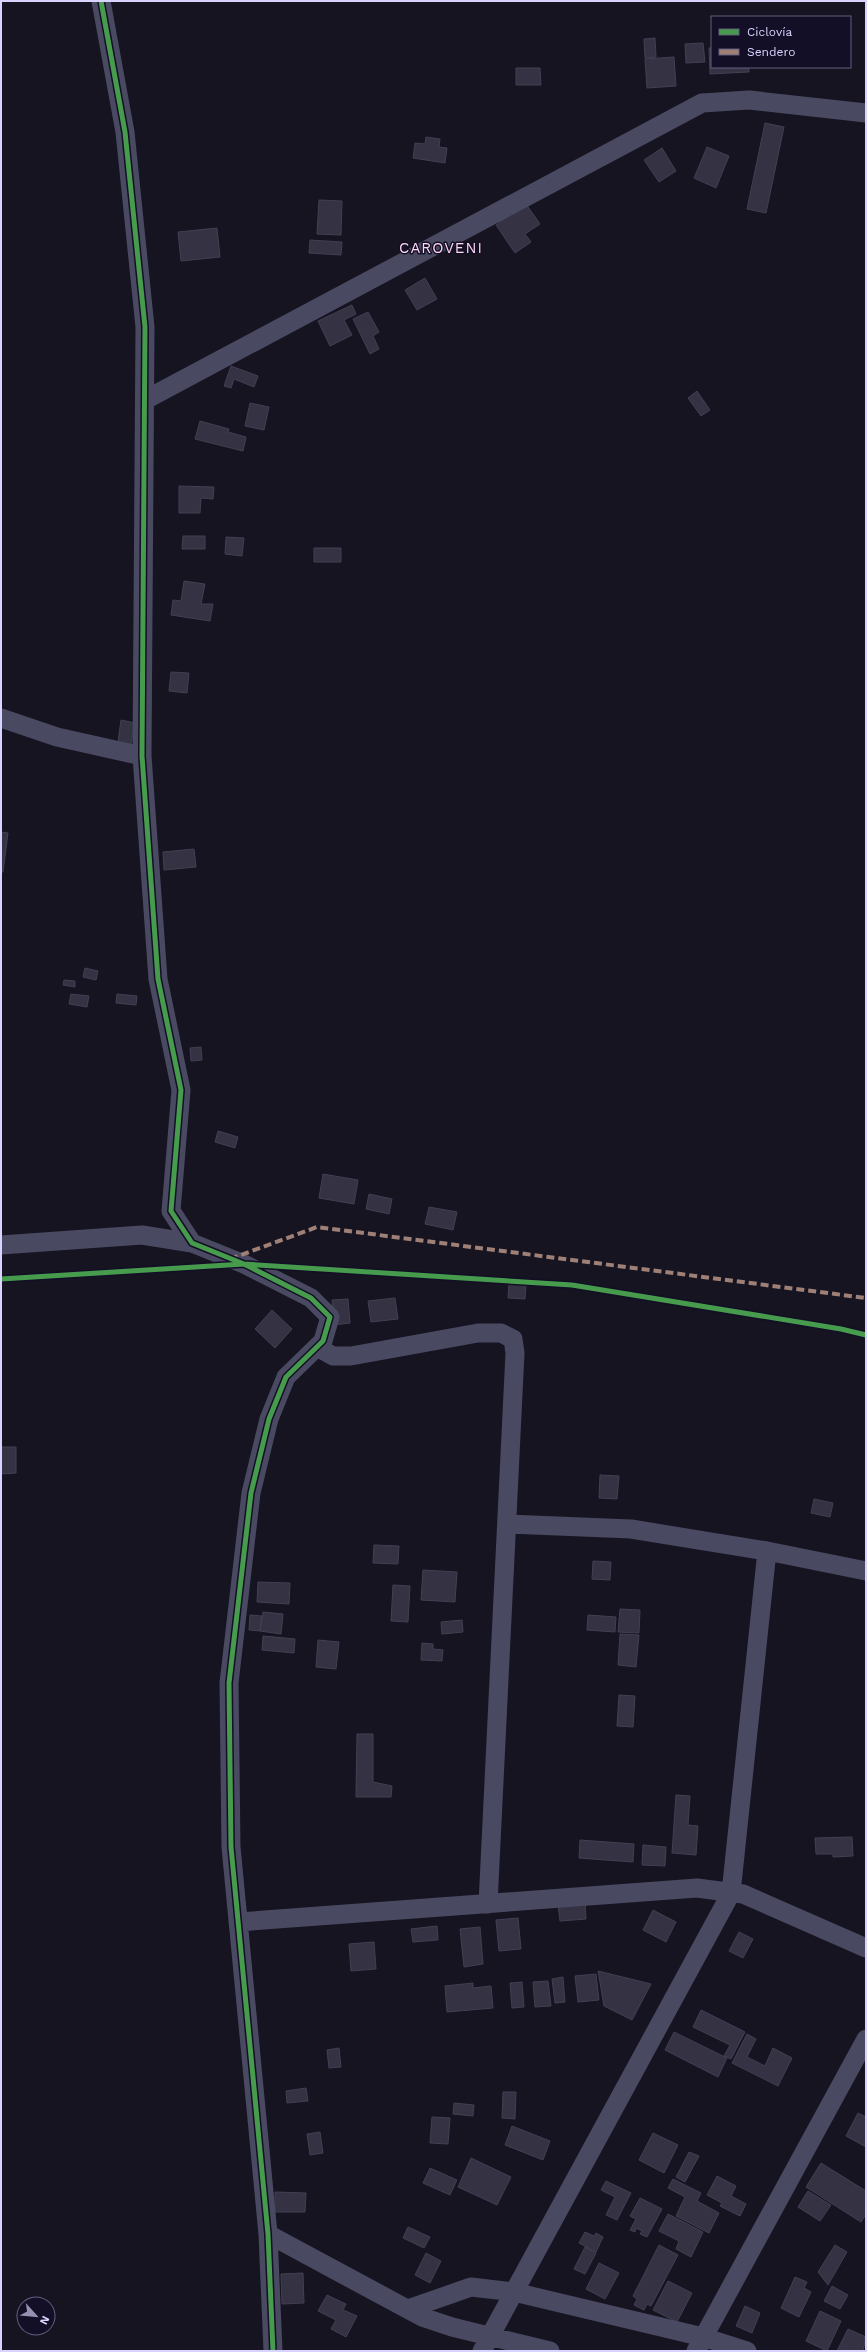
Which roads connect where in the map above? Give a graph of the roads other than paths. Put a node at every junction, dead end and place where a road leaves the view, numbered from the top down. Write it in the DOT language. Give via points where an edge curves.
graph roads {
  1 [pos="101,1"];
  2 [pos="866,113"];
  3 [pos="145,400"];
  4 [pos="1,718"];
  5 [pos="142,756"];
  6 [pos="192,1244"];
  7 [pos="1,1245"];
  8 [pos="317,1347"];
  9 [pos="507,1524"];
  10 [pos="767,1551"];
  11 [pos="866,1571"];
  12 [pos="730,1893"];
  13 [pos="488,1904"];
  14 [pos="238,1922"];
  15 [pos="866,1948"];
  16 [pos="866,2039"];
  17 [pos="268,2234"];
  18 [pos="514,2292"];
  19 [pos="408,2309"];
  20 [pos="486,2344"];
  21 [pos="699,2344"];
  22 [pos="273,2351"];
  23 [pos="550,2351"];
  24 [pos="747,2351"];
  1 -- 3 [label="street" via="126,132 145,326"];
  2 -- 3 [label="street" via="749,100 702,103"];
  3 -- 5 [label="street"];
  4 -- 5 [label="street" via="57,737"];
  5 -- 6 [label="street" via="158,979 181,1090 171,1211"];
  6 -- 7 [label="street" via="142,1235"];
  6 -- 8 [label="street" via="244,1264 311,1298 330,1317 323,1341"];
  8 -- 9 [label="street" via="333,1356 345,1356 478,1333 502,1333 513,1339 515,1353"];
  8 -- 14 [label="street" via="286,1377 269,1418 251,1493 229,1683 231,1847"];
  9 -- 10 [label="street" via="631,1529"];
  9 -- 13 [label="street"];
  10 -- 11 [label="street"];
  10 -- 12 [label="street"];
  12 -- 13 [label="street" via="697,1888"];
  12 -- 15 [label="street" via="743,1894"];
  12 -- 18 [label="street"];
  13 -- 14 [label="street"];
  14 -- 17 [label="street"];
  16 -- 21 [label="street"];
  17 -- 19 [label="street"];
  17 -- 22 [label="street"];
  18 -- 19 [label="street" via="471,2287"];
  18 -- 20 [label="street"];
  18 -- 21 [label="street"];
  19 -- 20 [label="street"];
  20 -- 23 [label="street"];
  21 -- 24 [label="street"];
}
